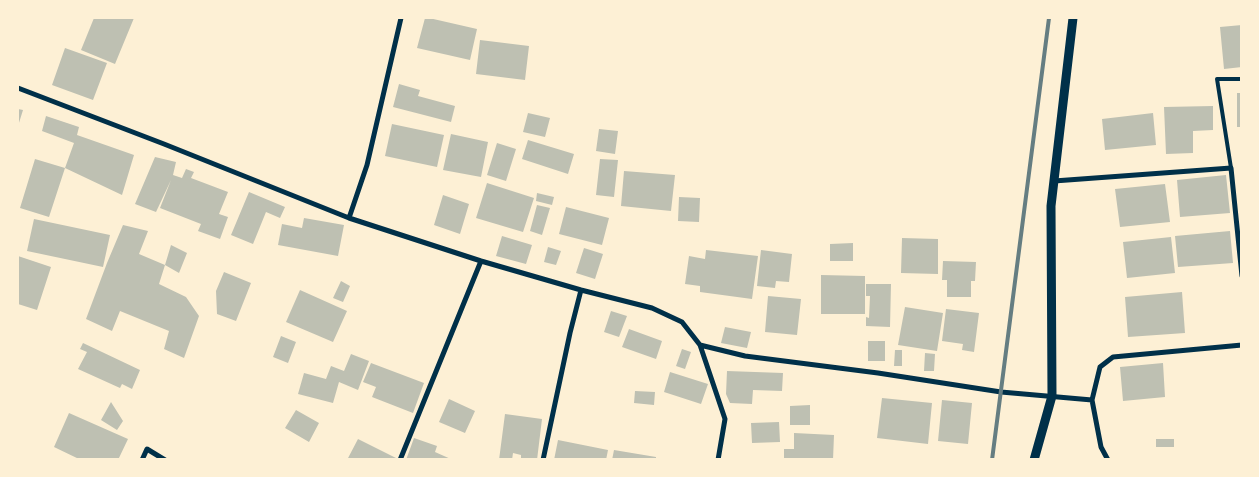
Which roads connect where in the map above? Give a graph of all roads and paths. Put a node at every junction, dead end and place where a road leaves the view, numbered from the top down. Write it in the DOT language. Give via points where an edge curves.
graph roads {
  1 [pos="400,18"];
  2 [pos="1073,18"];
  3 [pos="1242,79"];
  4 [pos="18,88"];
  5 [pos="1231,168"];
  6 [pos="1054,181"];
  7 [pos="349,218"];
  8 [pos="481,260"];
  9 [pos="1242,276"];
  10 [pos="581,290"];
  11 [pos="1242,345"];
  12 [pos="700,346"];
  13 [pos="1052,396"];
  14 [pos="1092,400"];
  15 [pos="142,460"];
  16 [pos="165,460"];
  17 [pos="400,460"];
  18 [pos="543,460"];
  19 [pos="718,460"];
  20 [pos="1034,460"];
  21 [pos="1108,460"];
  1 -- 7 [label="street" via="367,165"];
  2 -- 6 [label="street"];
  3 -- 5 [label="lane" via="1217,79"];
  4 -- 7 [label="street"];
  5 -- 6 [label="street"];
  5 -- 9 [label="street"];
  6 -- 13 [label="street" via="1051,206"];
  7 -- 8 [label="street"];
  8 -- 10 [label="street"];
  8 -- 17 [label="street"];
  10 -- 12 [label="street" via="652,308 682,322"];
  10 -- 18 [label="street"];
  11 -- 14 [label="street" via="1113,357 1100,367"];
  12 -- 13 [label="street" via="745,356 1001,392"];
  12 -- 19 [label="street" via="725,419"];
  13 -- 14 [label="street"];
  13 -- 20 [label="street"];
  14 -- 21 [label="street" via="1101,447"];
  15 -- 16 [label="street" via="146,449"];
}
